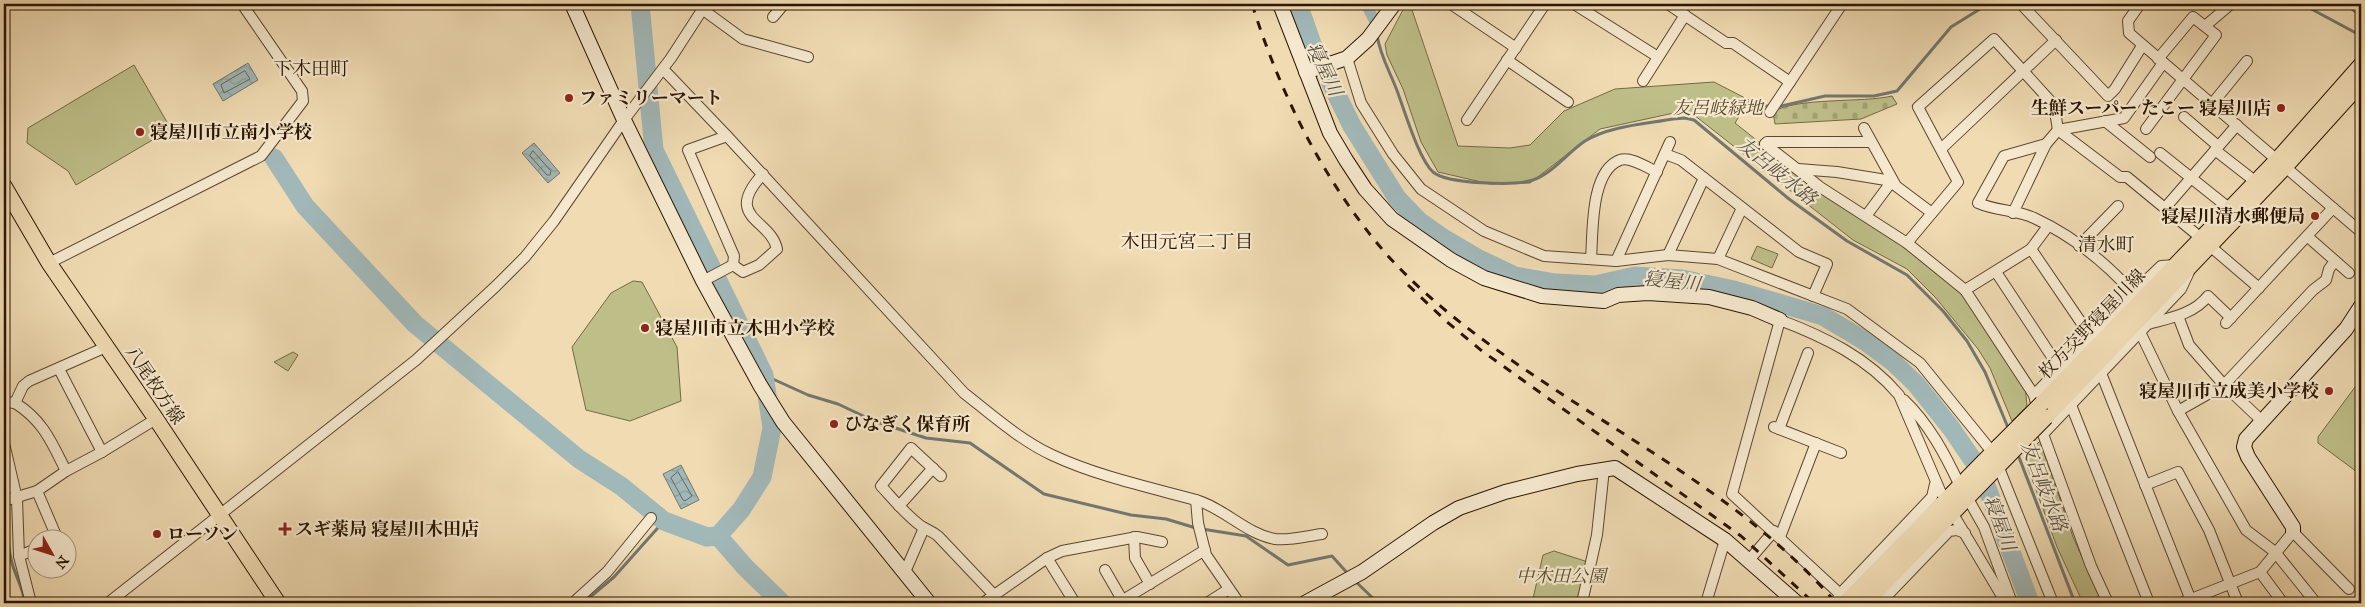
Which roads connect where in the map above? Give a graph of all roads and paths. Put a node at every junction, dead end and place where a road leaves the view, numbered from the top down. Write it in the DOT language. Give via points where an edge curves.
graph roads {
  1 [pos="242,4"];
  2 [pos="572,4"];
  3 [pos="784,4"];
  4 [pos="1280,4"];
  5 [pos="1394,4"];
  6 [pos="1451,4"];
  7 [pos="1545,4"];
  8 [pos="1574,4"];
  9 [pos="1668,4"];
  10 [pos="1842,4"];
  11 [pos="2140,4"];
  12 [pos="2230,4"];
  13 [pos="2024,5"];
  14 [pos="704,7"];
  15 [pos="1685,15"];
  16 [pos="774,17"];
  17 [pos="2205,26"];
  18 [pos="2056,40"];
  19 [pos="2142,46"];
  20 [pos="1516,48"];
  21 [pos="808,57"];
  22 [pos="1658,57"];
  23 [pos="1347,58"];
  24 [pos="1508,60"];
  25 [pos="2160,61"];
  26 [pos="2247,61"];
  27 [pos="2361,65"];
  28 [pos="663,70"];
  29 [pos="2023,70"];
  30 [pos="1306,72"];
  31 [pos="2181,79"];
  32 [pos="1643,81"];
  33 [pos="1790,82"];
  34 [pos="2361,83"];
  35 [pos="1568,102"];
  36 [pos="2212,104"];
  37 [pos="1770,112"];
  38 [pos="2184,117"];
  39 [pos="624,120"];
  40 [pos="1468,120"];
  41 [pos="2106,122"];
  42 [pos="2237,125"];
  43 [pos="1864,128"];
  44 [pos="2146,129"];
  45 [pos="2058,130"];
  46 [pos="728,136"];
  47 [pos="1670,142"];
  48 [pos="1871,142"];
  49 [pos="2046,144"];
  50 [pos="2216,148"];
  51 [pos="1941,149"];
  52 [pos="2160,153"];
  53 [pos="1665,154"];
  54 [pos="2150,157"];
  55 [pos="2281,164"];
  56 [pos="1798,169"];
  57 [pos="1657,172"];
  58 [pos="763,174"];
  59 [pos="2192,177"];
  60 [pos="1704,178"];
  61 [pos="1892,180"];
  62 [pos="2256,182"];
  63 [pos="4,186"];
  64 [pos="2118,206"];
  65 [pos="1742,208"];
  66 [pos="2165,208"];
  67 [pos="2333,208"];
  68 [pos="2230,209"];
  69 [pos="1932,213"];
  70 [pos="2013,213"];
  71 [pos="1866,216"];
  72 [pos="2048,226"];
  73 [pos="2361,232"];
  74 [pos="2308,237"];
  75 [pos="2205,242"];
  76 [pos="1907,243"];
  77 [pos="2079,246"];
  78 [pos="2031,249"];
  79 [pos="1668,255"];
  80 [pos="1591,259"];
  81 [pos="1718,259"];
  82 [pos="1616,261"];
  83 [pos="2335,261"];
  84 [pos="2195,262"];
  85 [pos="49,263"];
  86 [pos="2175,265"];
  87 [pos="733,266"];
  88 [pos="1996,272"];
  89 [pos="2349,273"];
  90 [pos="702,281"];
  91 [pos="2259,288"];
  92 [pos="1965,290"];
  93 [pos="2133,293"];
  94 [pos="1813,296"];
  95 [pos="2361,306"];
  96 [pos="2178,316"];
  97 [pos="1780,320"];
  98 [pos="2148,324"];
  99 [pos="2140,332"];
  100 [pos="2090,337"];
  101 [pos="106,347"];
  102 [pos="1808,353"];
  103 [pos="59,369"];
  104 [pos="2060,369"];
  105 [pos="2101,372"];
  106 [pos="2224,385"];
  107 [pos="1900,395"];
  108 [pos="4,402"];
  109 [pos="16,403"];
  110 [pos="2040,405"];
  111 [pos="2071,405"];
  112 [pos="2178,411"];
  113 [pos="156,419"];
  114 [pos="2261,420"];
  115 [pos="2043,434"];
  116 [pos="4,443"];
  117 [pos="1816,443"];
  118 [pos="102,452"];
  119 [pos="1841,453"];
  120 [pos="1997,458"];
  121 [pos="933,468"];
  122 [pos="1604,469"];
  123 [pos="66,471"];
  124 [pos="942,476"];
  125 [pos="2146,485"];
  126 [pos="1965,490"];
  127 [pos="37,491"];
  128 [pos="11,500"];
  129 [pos="1196,500"];
  130 [pos="899,506"];
  131 [pos="220,517"];
  132 [pos="651,518"];
  133 [pos="1956,519"];
  134 [pos="924,528"];
  135 [pos="54,530"];
  136 [pos="2293,532"];
  137 [pos="1965,533"];
  138 [pos="1322,534"];
  139 [pos="1777,534"];
  140 [pos="1134,538"];
  141 [pos="1725,540"];
  142 [pos="1162,542"];
  143 [pos="1205,550"];
  144 [pos="28,552"];
  145 [pos="2275,552"];
  146 [pos="18,556"];
  147 [pos="1046,558"];
  148 [pos="1750,559"];
  149 [pos="1105,570"];
  150 [pos="905,572"];
  151 [pos="2260,572"];
  152 [pos="1150,584"];
  153 [pos="2230,584"];
  154 [pos="1229,588"];
  155 [pos="2349,589"];
  156 [pos="994,595"];
  157 [pos="1840,600"];
  158 [pos="1124,602"];
  159 [pos="2188,602"];
  160 [pos="31,603"];
  161 [pos="108,603"];
  162 [pos="278,603"];
  163 [pos="573,603"];
  164 [pos="929,603"];
  165 [pos="983,603"];
  166 [pos="1075,603"];
  167 [pos="1207,603"];
  168 [pos="1240,603"];
  169 [pos="1306,603"];
  170 [pos="1582,603"];
  171 [pos="1706,603"];
  172 [pos="1797,603"];
  173 [pos="1864,603"];
  174 [pos="1880,603"];
  175 [pos="2006,603"];
  176 [pos="2012,603"];
  177 [pos="2053,603"];
  178 [pos="2108,603"];
  179 [pos="2149,603"];
  180 [pos="2238,603"];
  181 [pos="2283,603"];
  182 [pos="2316,603"];
  1 -- 85 [label="street" via="302,91 304,101 274,142 261,156"];
  2 -- 39 [label="street"];
  3 -- 16 [label="street"];
  4 -- 30 [label="street"];
  5 -- 23 [label="street"];
  6 -- 20 [label="street"];
  7 -- 20 [label="street"];
  8 -- 22 [label="street"];
  9 -- 15 [label="street"];
  10 -- 33 [label="street"];
  11 -- 19 [label="street" via="2128,21 2129,33"];
  12 -- 17 [label="street"];
  13 -- 18 [label="street"];
  14 -- 21 [label="street" via="742,40"];
  14 -- 28 [label="street"];
  15 -- 22 [label="street"];
  15 -- 33 [label="street"];
  17 -- 25 [label="street" via="2193,17"];
  17 -- 31 [label="street" via="2216,35"];
  18 -- 19 [label="street" via="2108,96 2116,89"];
  18 -- 29 [label="street"];
  19 -- 25 [label="street"];
  20 -- 24 [label="street"];
  22 -- 32 [label="street"];
  23 -- 30 [label="street"];
  23 -- 80 [label="street" via="1361,102 1393,154 1420,189 1484,231 1544,256"];
  24 -- 35 [label="street"];
  24 -- 40 [label="street"];
  25 -- 31 [label="street"];
  25 -- 41 [label="street" via="2124,118"];
  26 -- 36 [label="street"];
  27 -- 55 [label="main road, 枚方交野寝屋川線"];
  28 -- 39 [label="street"];
  28 -- 46 [label="street"];
  29 -- 45 [label="street" via="2054,105"];
  29 -- 51 [label="street"];
  29 -- 51 [label="street" via="1994,39 1918,107"];
  30 -- 97 [label="street" via="1330,133 1365,189 1392,219 1451,260 1484,278 1542,296 1604,301 1618,295 1648,293 1708,297 1752,308"];
  31 -- 36 [label="street"];
  31 -- 44 [label="street"];
  33 -- 37 [label="street"];
  34 -- 55 [label="main road, 枚方交野寝屋川線"];
  36 -- 42 [label="street"];
  38 -- 50 [label="street"];
  39 -- 90 [label="street"];
  39 -- 131 [label="street" via="525,257 436,342"];
  41 -- 45 [label="street"];
  41 -- 54 [label="street"];
  42 -- 50 [label="street"];
  42 -- 55 [label="street"];
  43 -- 48 [label="street"];
  45 -- 49 [label="street"];
  45 -- 66 [label="street" via="2120,177 2127,177"];
  46 -- 58 [label="street"];
  46 -- 87 [label="street" via="688,150 734,256"];
  47 -- 53 [label="street"];
  48 -- 56 [label="street" via="1767,142"];
  48 -- 61 [label="street"];
  49 -- 70 [label="street"];
  49 -- 70 [label="street" via="2004,156 1978,204"];
  50 -- 59 [label="street"];
  50 -- 62 [label="street"];
  51 -- 69 [label="street" via="1958,182"];
  52 -- 59 [label="street"];
  53 -- 57 [label="street"];
  53 -- 60 [label="street" via="1681,160"];
  55 -- 62 [label="main road, 枚方交野寝屋川線"];
  55 -- 67 [label="street"];
  55 -- 75 [label="main road, 枚方交野寝屋川線"];
  56 -- 61 [label="street"];
  56 -- 71 [label="street"];
  57 -- 80 [label="street" via="1628,160 1620,160 1608,170 1597,189"];
  57 -- 82 [label="street"];
  58 -- 87 [label="street" via="753,185 748,212 772,237 776,249 759,265 743,272"];
  58 -- 129 [label="street" via="964,393 1010,429 1052,455 1108,476"];
  59 -- 66 [label="street"];
  59 -- 68 [label="street"];
  60 -- 65 [label="street"];
  60 -- 79 [label="street"];
  61 -- 69 [label="street"];
  61 -- 71 [label="street"];
  62 -- 68 [label="main road, 枚方交野寝屋川線"];
  63 -- 85 [label="main road, 八尾枚方線"];
  64 -- 77 [label="street"];
  65 -- 81 [label="street"];
  65 -- 94 [label="street" via="1799,252 1827,264"];
  66 -- 75 [label="street"];
  67 -- 73 [label="street"];
  67 -- 74 [label="street"];
  68 -- 75 [label="main road, 枚方交野寝屋川線"];
  69 -- 76 [label="street"];
  70 -- 72 [label="street" via="2033,217"];
  71 -- 76 [label="street"];
  72 -- 77 [label="street"];
  72 -- 78 [label="street"];
  74 -- 83 [label="street"];
  74 -- 91 [label="street"];
  75 -- 84 [label="main road, 枚方交野寝屋川線"];
  75 -- 86 [label="main road, 枚方交野寝屋川線"];
  75 -- 91 [label="street"];
  76 -- 92 [label="street"];
  77 -- 93 [label="street" via="2111,269"];
  78 -- 88 [label="street"];
  78 -- 100 [label="street"];
  79 -- 81 [label="street"];
  79 -- 82 [label="street"];
  80 -- 82 [label="street"];
  81 -- 94 [label="street"];
  83 -- 89 [label="street"];
  83 -- 106 [label="street" via="2326,280"];
  84 -- 98 [label="street" via="2181,289"];
  84 -- 110 [label="main road, 枚方交野寝屋川線"];
  85 -- 101 [label="main road, 八尾枚方線"];
  86 -- 93 [label="street" via="2161,266"];
  86 -- 110 [label="main road, 枚方交野寝屋川線"];
  87 -- 90 [label="street"];
  88 -- 92 [label="street"];
  88 -- 104 [label="street"];
  90 -- 150 [label="street" via="783,422"];
  91 -- 96 [label="street" via="2228,320 2208,296 2201,305"];
  92 -- 110 [label="street"];
  93 -- 100 [label="street"];
  94 -- 120 [label="street" via="1862,318 1920,363"];
  95 -- 114 [label="street" via="2346,329"];
  96 -- 98 [label="street"];
  96 -- 106 [label="street" via="2188,345"];
  97 -- 107 [label="street" via="1822,336 1856,356"];
  97 -- 139 [label="street" via="1732,494"];
  98 -- 99 [label="street"];
  99 -- 105 [label="street"];
  99 -- 112 [label="street"];
  100 -- 104 [label="street"];
  101 -- 103 [label="street"];
  101 -- 113 [label="main road, 八尾枚方線"];
  102 -- 117 [label="street" via="1776,428"];
  103 -- 109 [label="street" via="27,382"];
  103 -- 118 [label="street"];
  104 -- 110 [label="street"];
  105 -- 111 [label="street"];
  105 -- 125 [label="street"];
  106 -- 112 [label="street"];
  106 -- 114 [label="street"];
  107 -- 126 [label="street" via="1917,412"];
  107 -- 157 [label="street" via="1938,488"];
  108 -- 109 [label="street"];
  109 -- 123 [label="street" via="31,413 44,429"];
  110 -- 115 [label="street"];
  110 -- 120 [label="main road, 枚方交野寝屋川線, bridge"];
  111 -- 115 [label="street"];
  111 -- 179 [label="street"];
  112 -- 145 [label="street" via="2246,530"];
  113 -- 118 [label="street"];
  113 -- 131 [label="main road, 八尾枚方線"];
  114 -- 136 [label="street" via="2246,439 2244,447"];
  115 -- 178 [label="street" via="2091,566"];
  116 -- 128 [label="street"];
  117 -- 119 [label="street"];
  117 -- 139 [label="street"];
  118 -- 123 [label="street"];
  120 -- 126 [label="main road, 枚方交野寝屋川線"];
  120 -- 177 [label="street"];
  121 -- 124 [label="street"];
  121 -- 130 [label="street"];
  121 -- 130 [label="street" via="911,448 881,486"];
  122 -- 141 [label="street" via="1615,468"];
  122 -- 169 [label="street" via="1505,492 1459,508"];
  122 -- 170 [label="street" via="1597,536"];
  123 -- 127 [label="street"];
  125 -- 153 [label="street" via="2178,472 2209,530"];
  125 -- 159 [label="street"];
  126 -- 157 [label="main road, 枚方交野寝屋川線"];
  126 -- 173 [label="main road, 枚方交野寝屋川線"];
  126 -- 176 [label="street" via="1984,527"];
  127 -- 128 [label="street"];
  127 -- 135 [label="street"];
  128 -- 146 [label="street"];
  129 -- 138 [label="street" via="1243,526 1275,539"];
  129 -- 143 [label="street"];
  130 -- 134 [label="street"];
  131 -- 161 [label="street"];
  131 -- 162 [label="main road, 八尾枚方線"];
  132 -- 163 [label="street" via="607,572"];
  133 -- 137 [label="street"];
  134 -- 150 [label="street"];
  134 -- 156 [label="street" via="938,536"];
  136 -- 145 [label="street"];
  136 -- 155 [label="street"];
  137 -- 174 [label="street" via="1949,531"];
  137 -- 175 [label="street"];
  139 -- 148 [label="street"];
  139 -- 157 [label="street"];
  140 -- 142 [label="street"];
  140 -- 147 [label="street" via="1062,551"];
  140 -- 152 [label="street" via="1135,558"];
  141 -- 148 [label="street"];
  141 -- 171 [label="street"];
  143 -- 152 [label="street"];
  143 -- 154 [label="street"];
  144 -- 146 [label="street"];
  145 -- 151 [label="street"];
  145 -- 182 [label="street"];
  146 -- 160 [label="street"];
  147 -- 156 [label="street"];
  147 -- 166 [label="street"];
  148 -- 172 [label="street"];
  149 -- 158 [label="street"];
  150 -- 164 [label="street"];
  151 -- 153 [label="street"];
  151 -- 181 [label="street"];
  152 -- 158 [label="street"];
  153 -- 159 [label="street"];
  153 -- 180 [label="street"];
  154 -- 167 [label="street"];
  154 -- 168 [label="street"];
  156 -- 165 [label="street"];
}
